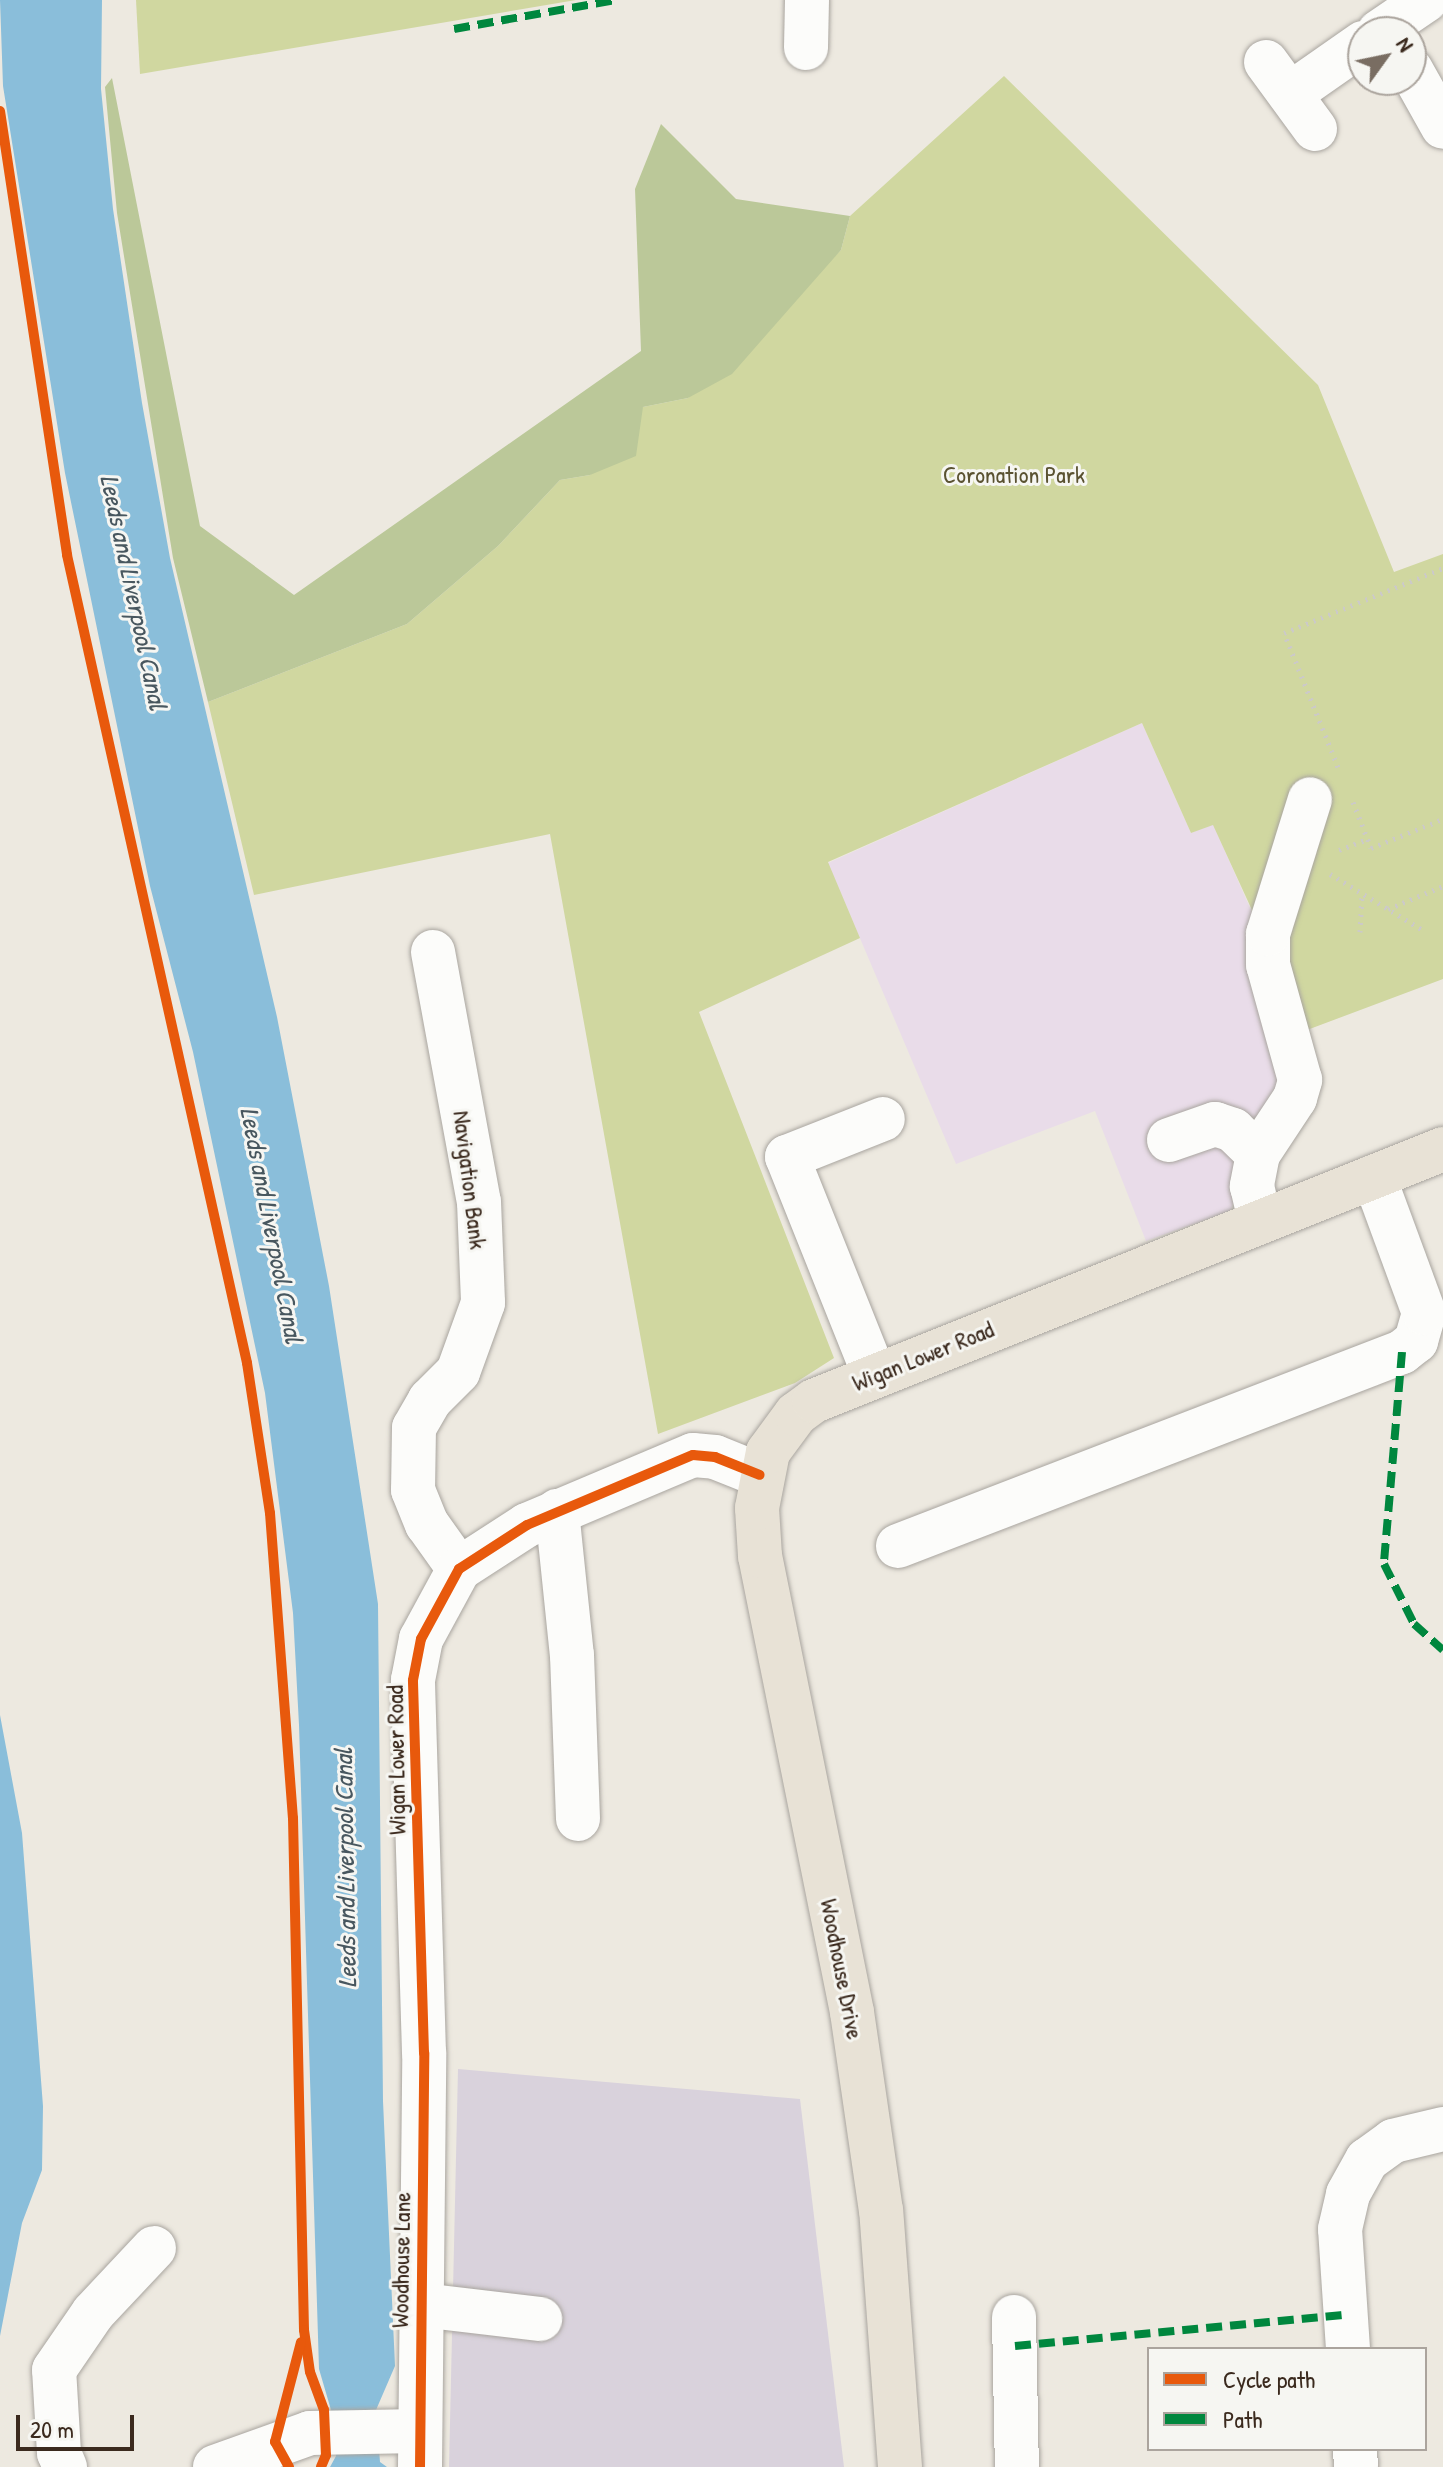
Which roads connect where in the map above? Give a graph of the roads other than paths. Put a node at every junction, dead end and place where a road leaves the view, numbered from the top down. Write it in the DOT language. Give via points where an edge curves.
graph roads {
  1 [pos="1426,0"];
  2 [pos="1404,16"];
  3 [pos="1347,48"];
  4 [pos="1426,96"];
  5 [pos="1443,127"];
  6 [pos="1315,129"];
  7 [pos="1335,791"];
  8 [pos="433,952"];
  9 [pos="883,1119"];
  10 [pos="1169,1140"];
  11 [pos="1443,1149"];
  12 [pos="1258,1154"];
  13 [pos="1374,1177"];
  14 [pos="1260,1222"];
  15 [pos="874,1374"];
  16 [pos="760,1475"];
  17 [pos="557,1511"];
  18 [pos="898,1546"];
  19 [pos="459,1569"];
  20 [pos="578,1819"];
  21 [pos="424,2053"];
  22 [pos="1443,2129"];
  23 [pos="154,2248"];
  24 [pos="421,2305"];
  25 [pos="1014,2317"];
  26 [pos="540,2319"];
  27 [pos="1348,2347"];
  28 [pos="407,2442"];
  29 [pos="65,2467"];
  30 [pos="215,2467"];
  31 [pos="900,2467"];
  32 [pos="1017,2467"];
  1 -- 2 [label="street"];
  3 -- 6 [label="street" via="1278,78"];
  4 -- 5 [label="street"];
  7 -- 12 [label="street" via="1268,934 1268,965 1300,1080 1295,1098"];
  8 -- 19 [label="street, Navigation Bank" via="479,1202 483,1303 458,1372 430,1400 414,1428 412,1468 413,1490 427,1524"];
  9 -- 15 [label="street" via="787,1157"];
  10 -- 12 [label="street" via="1215,1124 1233,1130"];
  11 -- 13 [label="main road, Wigan Lower Road"];
  12 -- 14 [label="street" via="1252,1186"];
  13 -- 14 [label="main road, Wigan Lower Road"];
  13 -- 18 [label="street" via="1424,1313 1416,1341 1402,1352"];
  14 -- 15 [label="main road, Wigan Lower Road"];
  15 -- 16 [label="main road, Wigan Lower Road" via="796,1414 768,1452"];
  16 -- 17 [label="street" via="715,1457 693,1455"];
  16 -- 31 [label="main road, Woodhouse Drive" via="760,1556 852,2012 881,2211"];
  17 -- 19 [label="street"];
  17 -- 20 [label="street" via="572,1655"];
  19 -- 21 [label="street, Wigan Lower Road" via="421,1639 413,1680"];
  21 -- 24 [label="street, Woodhouse Lane"];
  22 -- 27 [label="street" via="1393,2141 1367,2160 1348,2194 1340,2229"];
  23 -- 29 [label="street" via="93,2313 54,2370 59,2453"];
  24 -- 26 [label="street"];
  24 -- 28 [label="street, Woodhouse Lane"];
  25 -- 32 [label="street"];
  28 -- 30 [label="street" via="310,2433"];
}
